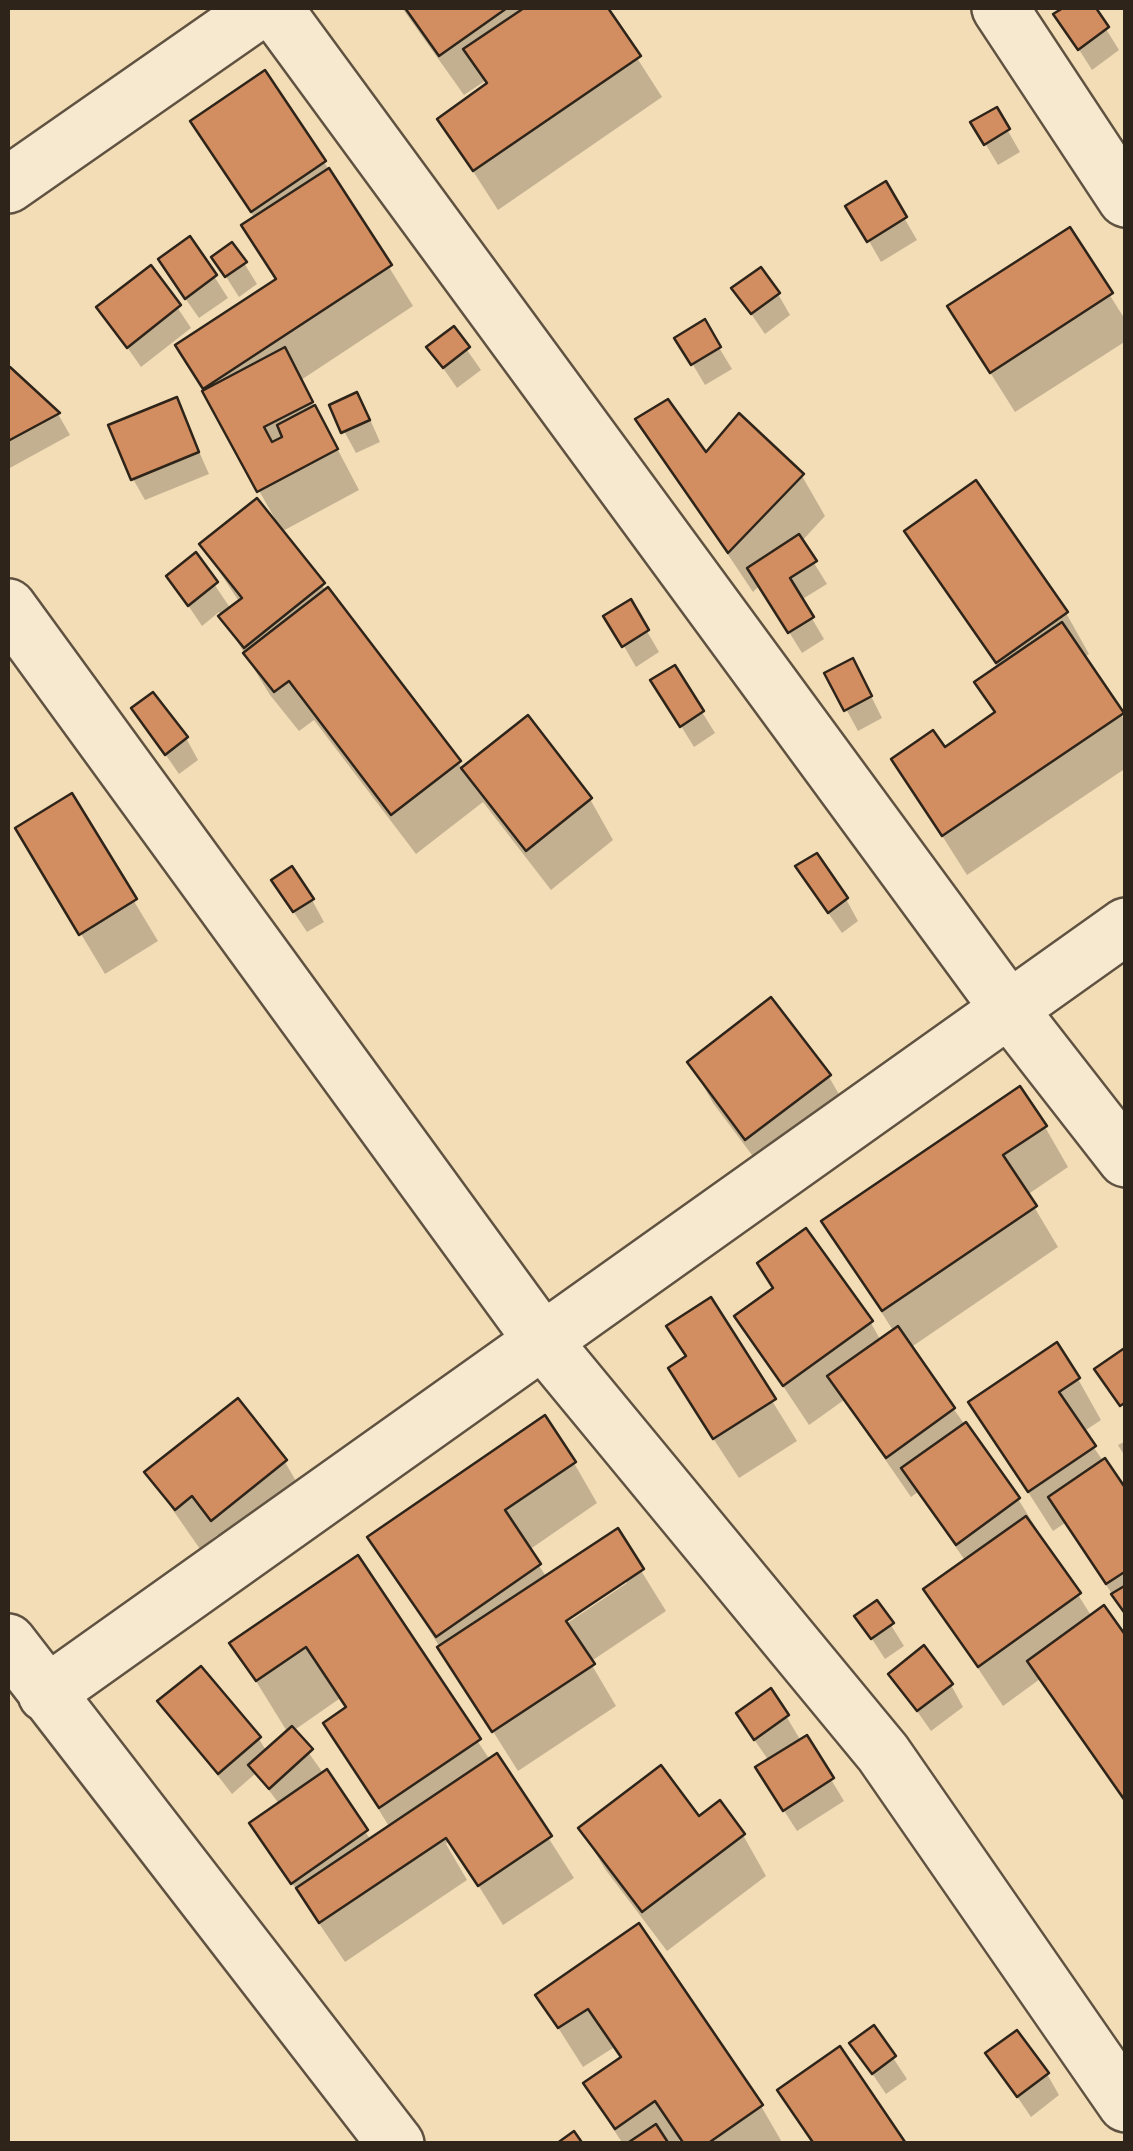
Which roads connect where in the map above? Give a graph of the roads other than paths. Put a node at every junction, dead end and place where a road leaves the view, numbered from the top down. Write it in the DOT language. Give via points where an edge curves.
graph roads {
  1 [pos="262,8"];
  2 [pos="274,8"];
  3 [pos="1000,8"];
  4 [pos="8,185"];
  5 [pos="1126,199"];
  6 [pos="8,606"];
  7 [pos="1126,926"];
  8 [pos="1009,1009"];
  9 [pos="1126,1159"];
  10 [pos="542,1340"];
  11 [pos="8,1642"];
  12 [pos="46,1694"];
  13 [pos="1126,2104"];
  14 [pos="396,2144"];
  1 -- 4 [label="street"];
  2 -- 8 [label="street"];
  3 -- 5 [label="street"];
  6 -- 10 [label="street"];
  7 -- 8 [label="street"];
  8 -- 9 [label="street"];
  8 -- 10 [label="street"];
  10 -- 12 [label="street"];
  10 -- 13 [label="street" via="883,1753"];
  11 -- 12 [label="street"];
  12 -- 14 [label="street"];
}
